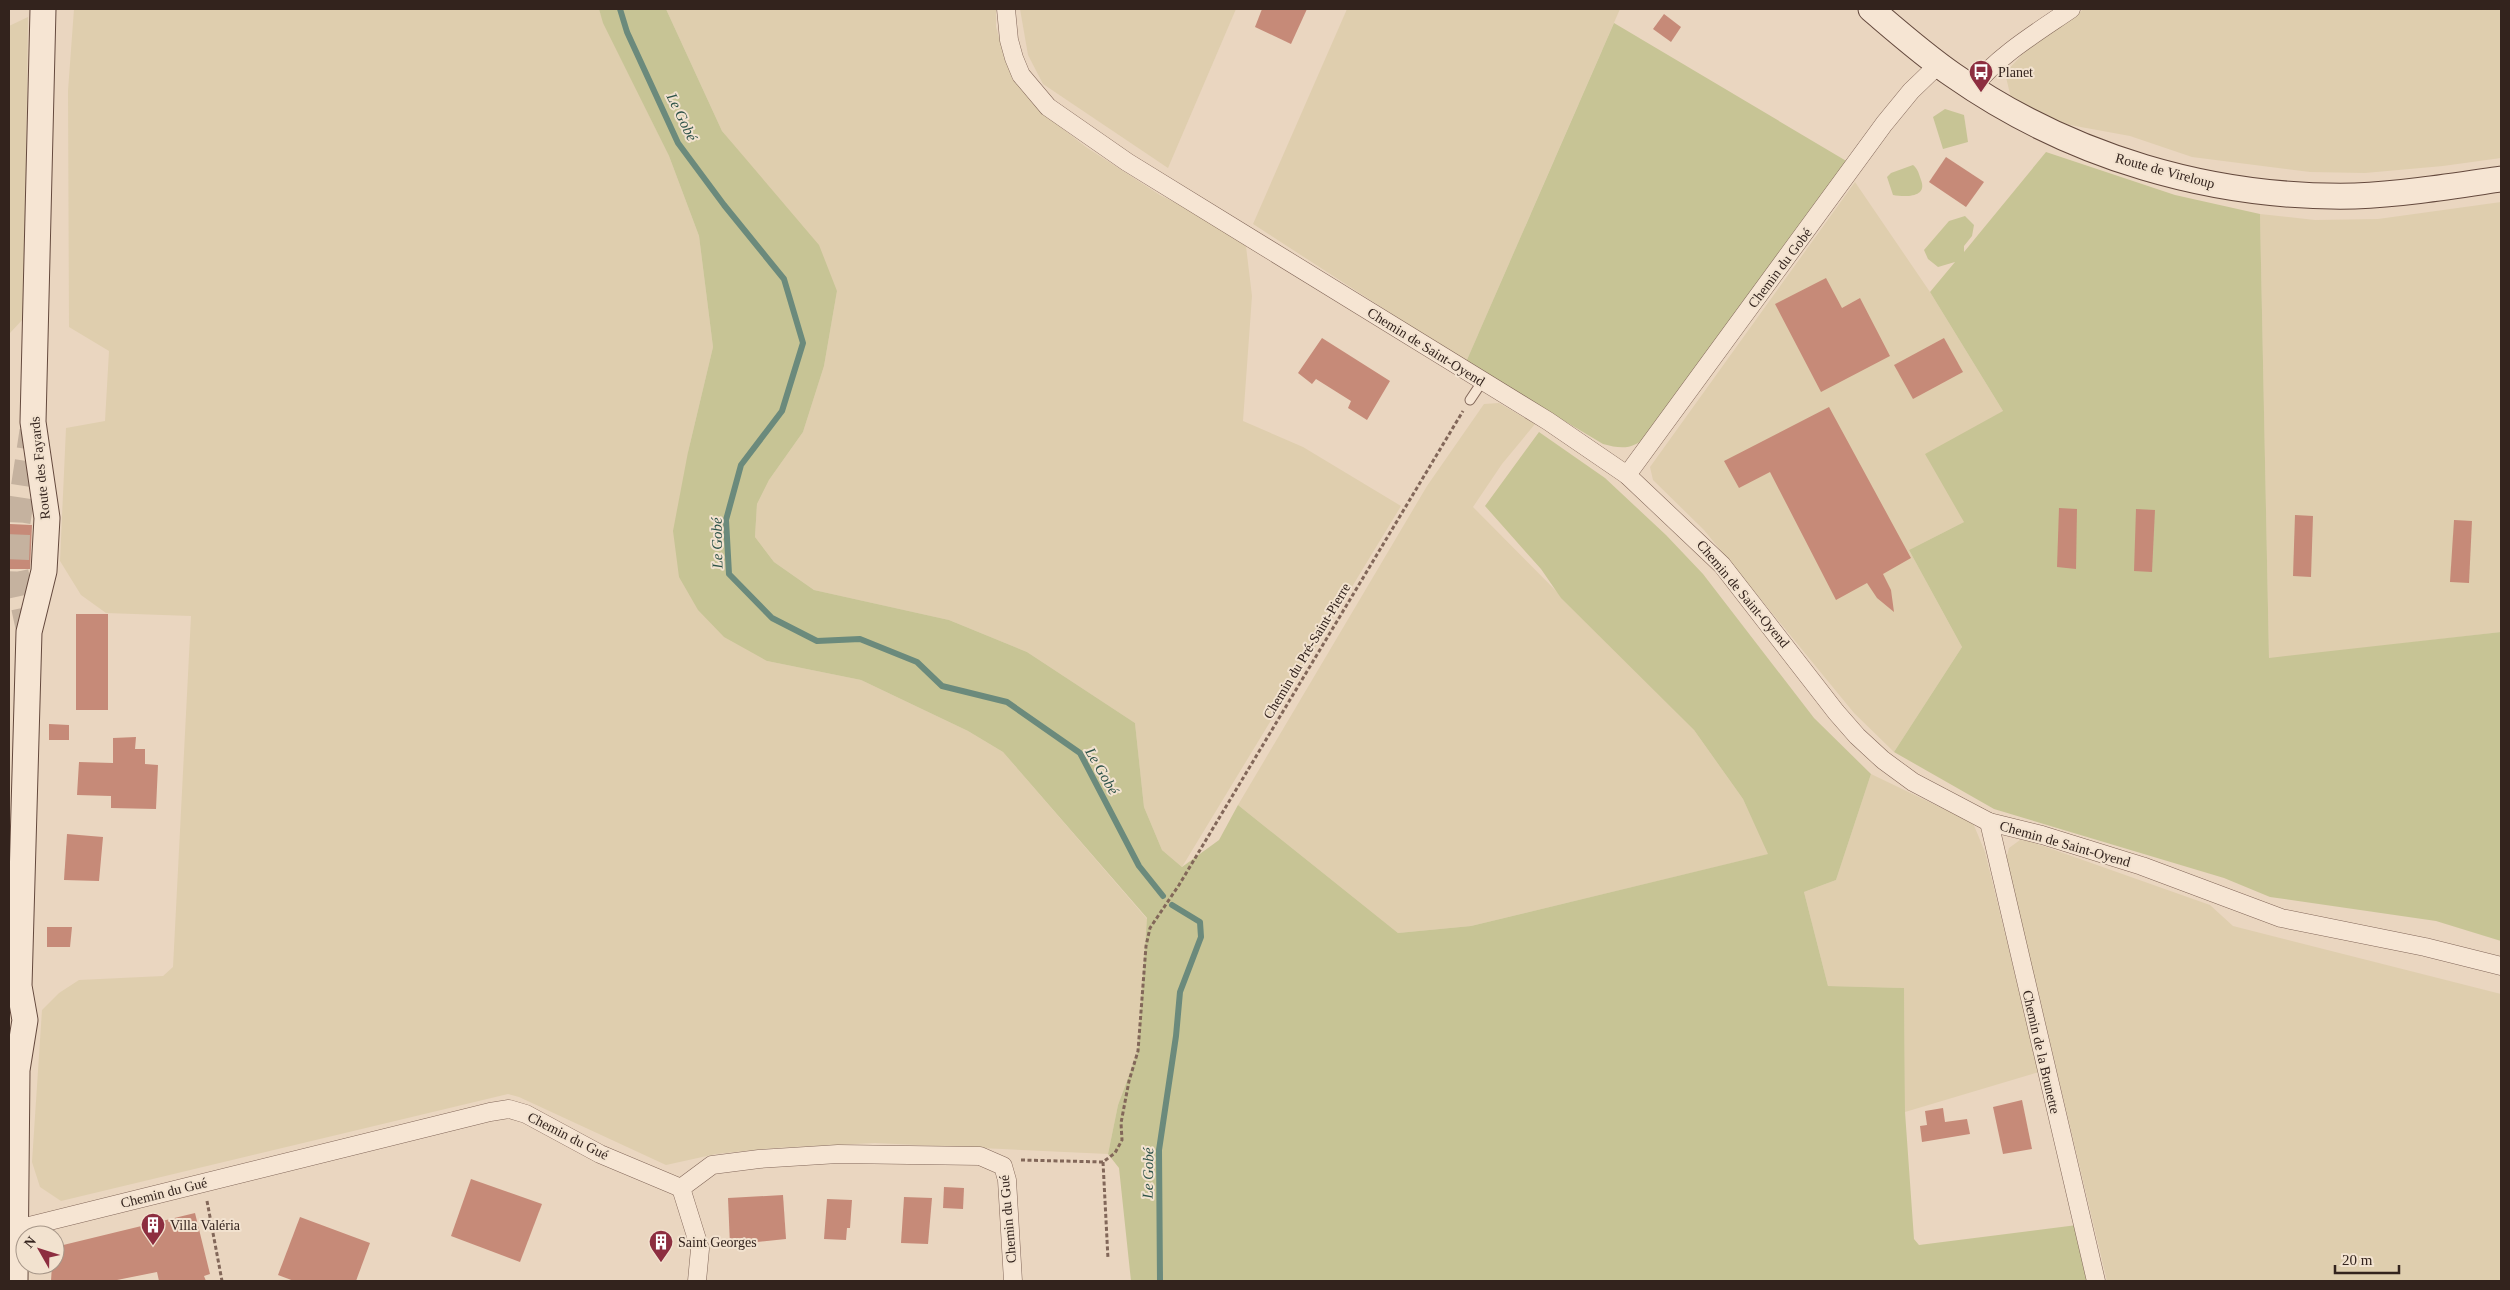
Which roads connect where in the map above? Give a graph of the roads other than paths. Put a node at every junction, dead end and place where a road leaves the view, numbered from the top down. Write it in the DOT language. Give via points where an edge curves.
graph roads {
  1 [pos="43,9"];
  2 [pos="1006,9"];
  3 [pos="1871,9"];
  4 [pos="2071,9"];
  5 [pos="1938,65"];
  6 [pos="1972,88"];
  7 [pos="2501,179"];
  8 [pos="1482,382"];
  9 [pos="1470,400"];
  10 [pos="1627,475"];
  11 [pos="1989,822"];
  12 [pos="2501,966"];
  13 [pos="14,995"];
  14 [pos="9,1042"];
  15 [pos="17,1070"];
  16 [pos="681,1188"];
  17 [pos="12,1230"];
  18 [pos="15,1281"];
  19 [pos="697,1281"];
  20 [pos="1013,1281"];
  21 [pos="2096,1281"];
  1 -- 13 [label="main road, Route des Fayards" via="33,422 47,518 44,571 29,632"];
  2 -- 8 [label="street, Chemin de Saint-Oyend" via="1009,40 1021,75 1048,107 1128,162"];
  3 -- 5 [label="main road, Route de Vireloup"];
  4 -- 6 [label="street" via="2003,56 1984,72"];
  5 -- 6 [label="main road, Route de Vireloup"];
  5 -- 10 [label="street, Chemin du Gobé" via="1884,124"];
  6 -- 7 [label="main road, Route de Vireloup" via="2036,125 2085,147 2132,164 2220,186 2265,193 2357,196"];
  8 -- 9 [label="lane"];
  8 -- 10 [label="street, Chemin de Saint-Oyend" via="1548,421"];
  10 -- 11 [label="street, Chemin de Saint-Oyend" via="1722,565 1836,712 1864,742 1913,782"];
  11 -- 12 [label="street, Chemin de Saint-Oyend" via="2142,866 2281,918"];
  11 -- 21 [label="street, Chemin de la Brunette"];
  13 -- 15 [label="main road, Route des Fayards" via="24,1020"];
  14 -- 15 [label="main road"];
  15 -- 17 [label="main road"];
  16 -- 17 [label="street, Chemin du Gué" via="600,1154 526,1114 509,1109"];
  16 -- 19 [label="street" via="700,1249"];
  16 -- 20 [label="street, Chemin du Gué" via="712,1165 759,1159 838,1154 980,1156 1003,1166 1007,1180"];
  17 -- 18 [label="main road"];
}
